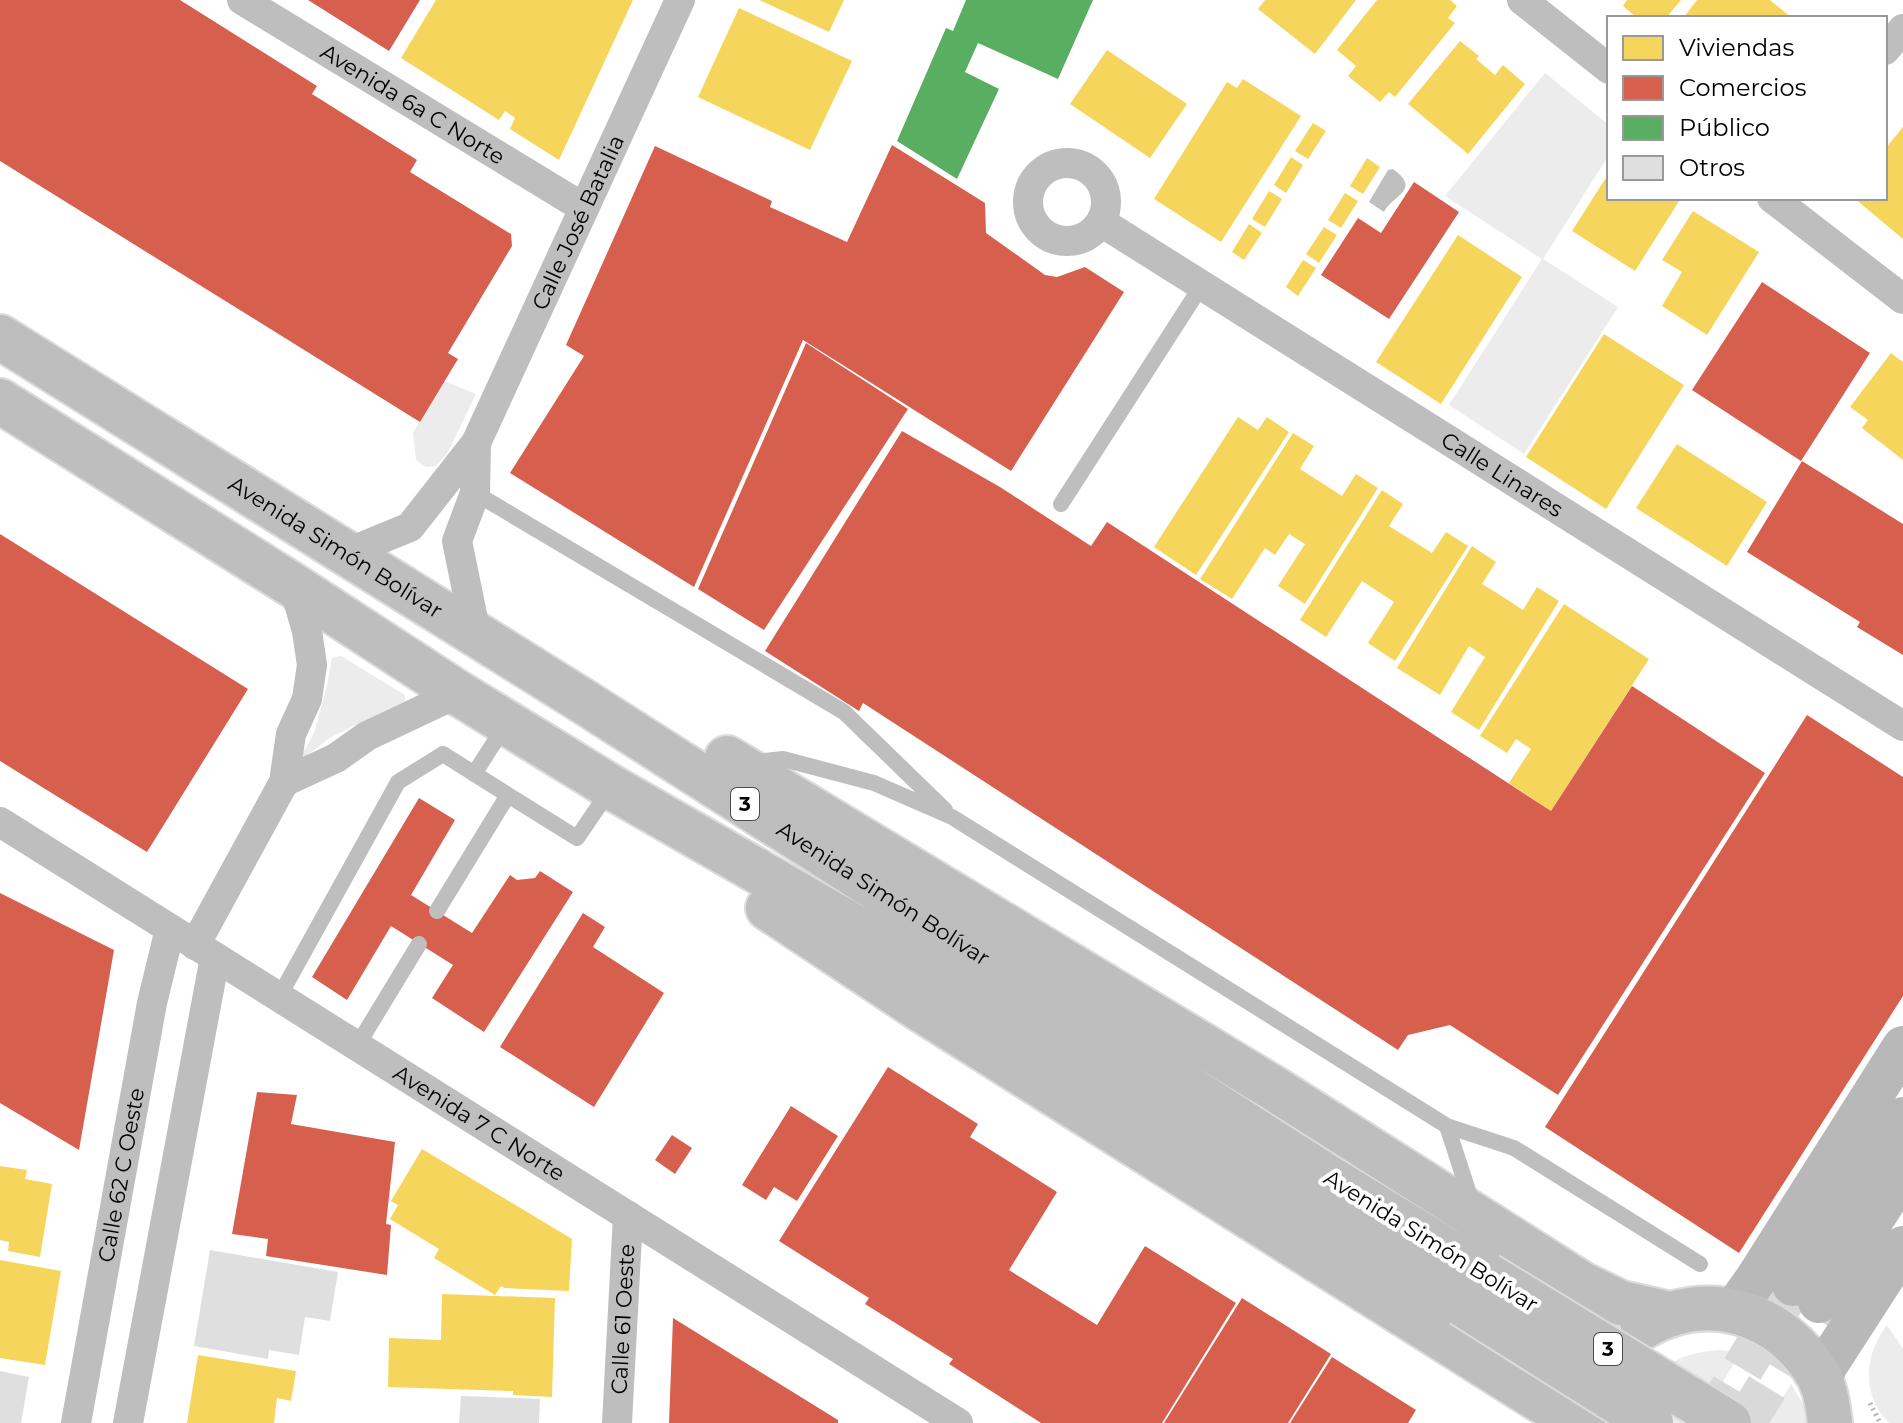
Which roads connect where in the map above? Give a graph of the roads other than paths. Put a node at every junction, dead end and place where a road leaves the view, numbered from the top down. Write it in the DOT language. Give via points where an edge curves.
graph roads {
  1 [pos="242,0"];
  2 [pos="680,0"];
  3 [pos="1522,0"];
  4 [pos="1903,29"];
  5 [pos="1887,48"];
  6 [pos="1607,67"];
  7 [pos="1775,200"];
  8 [pos="584,208"];
  9 [pos="1101,222"];
  10 [pos="1202,285"];
  11 [pos="1903,299"];
  12 [pos="0,337"];
  13 [pos="0,401"];
  14 [pos="476,443"];
  15 [pos="475,493"];
  16 [pos="1061,504"];
  17 [pos="347,553"];
  18 [pos="294,586"];
  19 [pos="476,634"];
  20 [pos="458,693"];
  21 [pos="586,703"];
  22 [pos="507,723"];
  23 [pos="1903,726"];
  24 [pos="737,764"];
  25 [pos="474,774"];
  26 [pos="284,782"];
  27 [pos="611,787"];
  28 [pos="508,795"];
  29 [pos="952,817"];
  30 [pos="0,822"];
  31 [pos="437,911"];
  32 [pos="194,943"];
  33 [pos="419,944"];
  34 [pos="279,997"];
  35 [pos="357,1046"];
  36 [pos="1903,1047"];
  37 [pos="1903,1118"];
  38 [pos="1447,1126"];
  39 [pos="1903,1173"];
  40 [pos="628,1216"];
  41 [pos="1476,1216"];
  42 [pos="1513,1241"];
  43 [pos="1700,1264"];
  44 [pos="1898,1265"];
  45 [pos="1465,1306"];
  46 [pos="1734,1310"];
  47 [pos="1670,1314"];
  48 [pos="1838,1405"];
  49 [pos="76,1423"];
  50 [pos="128,1423"];
  51 [pos="617,1423"];
  52 [pos="958,1423"];
  53 [pos="1585,1423"];
  54 [pos="1651,1423"];
  55 [pos="1729,1423"];
  1 -- 8 [label="street, Avenida 6a C Norte"];
  2 -- 8 [label="street, Calle José Batalia"];
  3 -- 6 [label="street"];
  4 -- 5 [label="street"];
  7 -- 11 [label="street"];
  8 -- 14 [label="street, Calle José Batalia"];
  9 -- 10 [label="street, Calle Linares"];
  10 -- 16 [label="lane"];
  10 -- 23 [label="street, Calle Linares"];
  12 -- 17 [label="main road, Avenida Simón Bolívar / 3"];
  13 -- 18 [label="main road, Avenida Simón Bolívar / 3"];
  14 -- 15 [label="street, Calle José Batalia"];
  14 -- 17 [label="street, Calle José Batalia" via="410,527"];
  15 -- 19 [label="street, Calle José Batalia" via="457,541"];
  15 -- 29 [label="lane" via="844,712"];
  17 -- 19 [label="main road, Avenida Simón Bolívar / 3"];
  18 -- 20 [label="main road, Avenida Simón Bolívar / 3"];
  18 -- 26 [label="street, Calle 62 C Oeste" via="312,665 307,699 291,734"];
  19 -- 21 [label="main road, Avenida Simón Bolívar / 3"];
  20 -- 22 [label="main road, Avenida Simón Bolívar / 3"];
  20 -- 26 [label="street"];
  21 -- 24 [label="main road" via="670,721"];
  21 -- 45 [label="main road, Avenida Simón Bolívar / 3" via="1312,1168"];
  22 -- 25 [label="lane"];
  22 -- 27 [label="main road, Avenida Simón Bolívar / 3"];
  24 -- 29 [label="lane" via="783,759 874,783"];
  24 -- 41 [label="main road"];
  25 -- 28 [label="lane"];
  25 -- 34 [label="lane" via="443,754 398,782"];
  26 -- 32 [label="street, Calle 62 C Oeste"];
  27 -- 28 [label="lane" via="577,838"];
  27 -- 45 [label="main road, Avenida Simón Bolívar / 3" via="862,931"];
  28 -- 31 [label="lane"];
  29 -- 38 [label="lane"];
  30 -- 32 [label="street, Avenida 7 C Norte"];
  32 -- 34 [label="street, Avenida 7 C Norte"];
  32 -- 49 [label="street, Calle 62 C Oeste" via="152,1003"];
  32 -- 50 [label="street, Calle 62 C Oeste"];
  33 -- 35 [label="lane"];
  34 -- 35 [label="street, Avenida 7 C Norte"];
  35 -- 40 [label="street, Avenida 7 C Norte"];
  36 -- 46 [label="main road"];
  37 -- 39 [label="main road" via="1806,1294"];
  38 -- 41 [label="lane"];
  38 -- 43 [label="lane" via="1514,1148"];
  40 -- 51 [label="street, Calle 61 Oeste"];
  40 -- 52 [label="street, Avenida 7 C Norte"];
  41 -- 42 [label="main road"];
  42 -- 45 [label="main road" via="1522,1269 1520,1294 1510,1313 1497,1327 1476,1334"];
  42 -- 47 [label="main road" via="1595,1291"];
  44 -- 48 [label="main road"];
  45 -- 53 [label="main road" via="1540,1400"];
  45 -- 54 [label="main road, Avenida Simón Bolívar / 3, bridge"];
  45 -- 55 [label="main road, Avenida Simón Bolívar / 3, bridge"];
  46 -- 47 [label="main road"];
  46 -- 48 [label="main road" via="1768,1324 1797,1346"];
  47 -- 53 [label="main road" via="1637,1331 1611,1357 1594,1389"];
}
